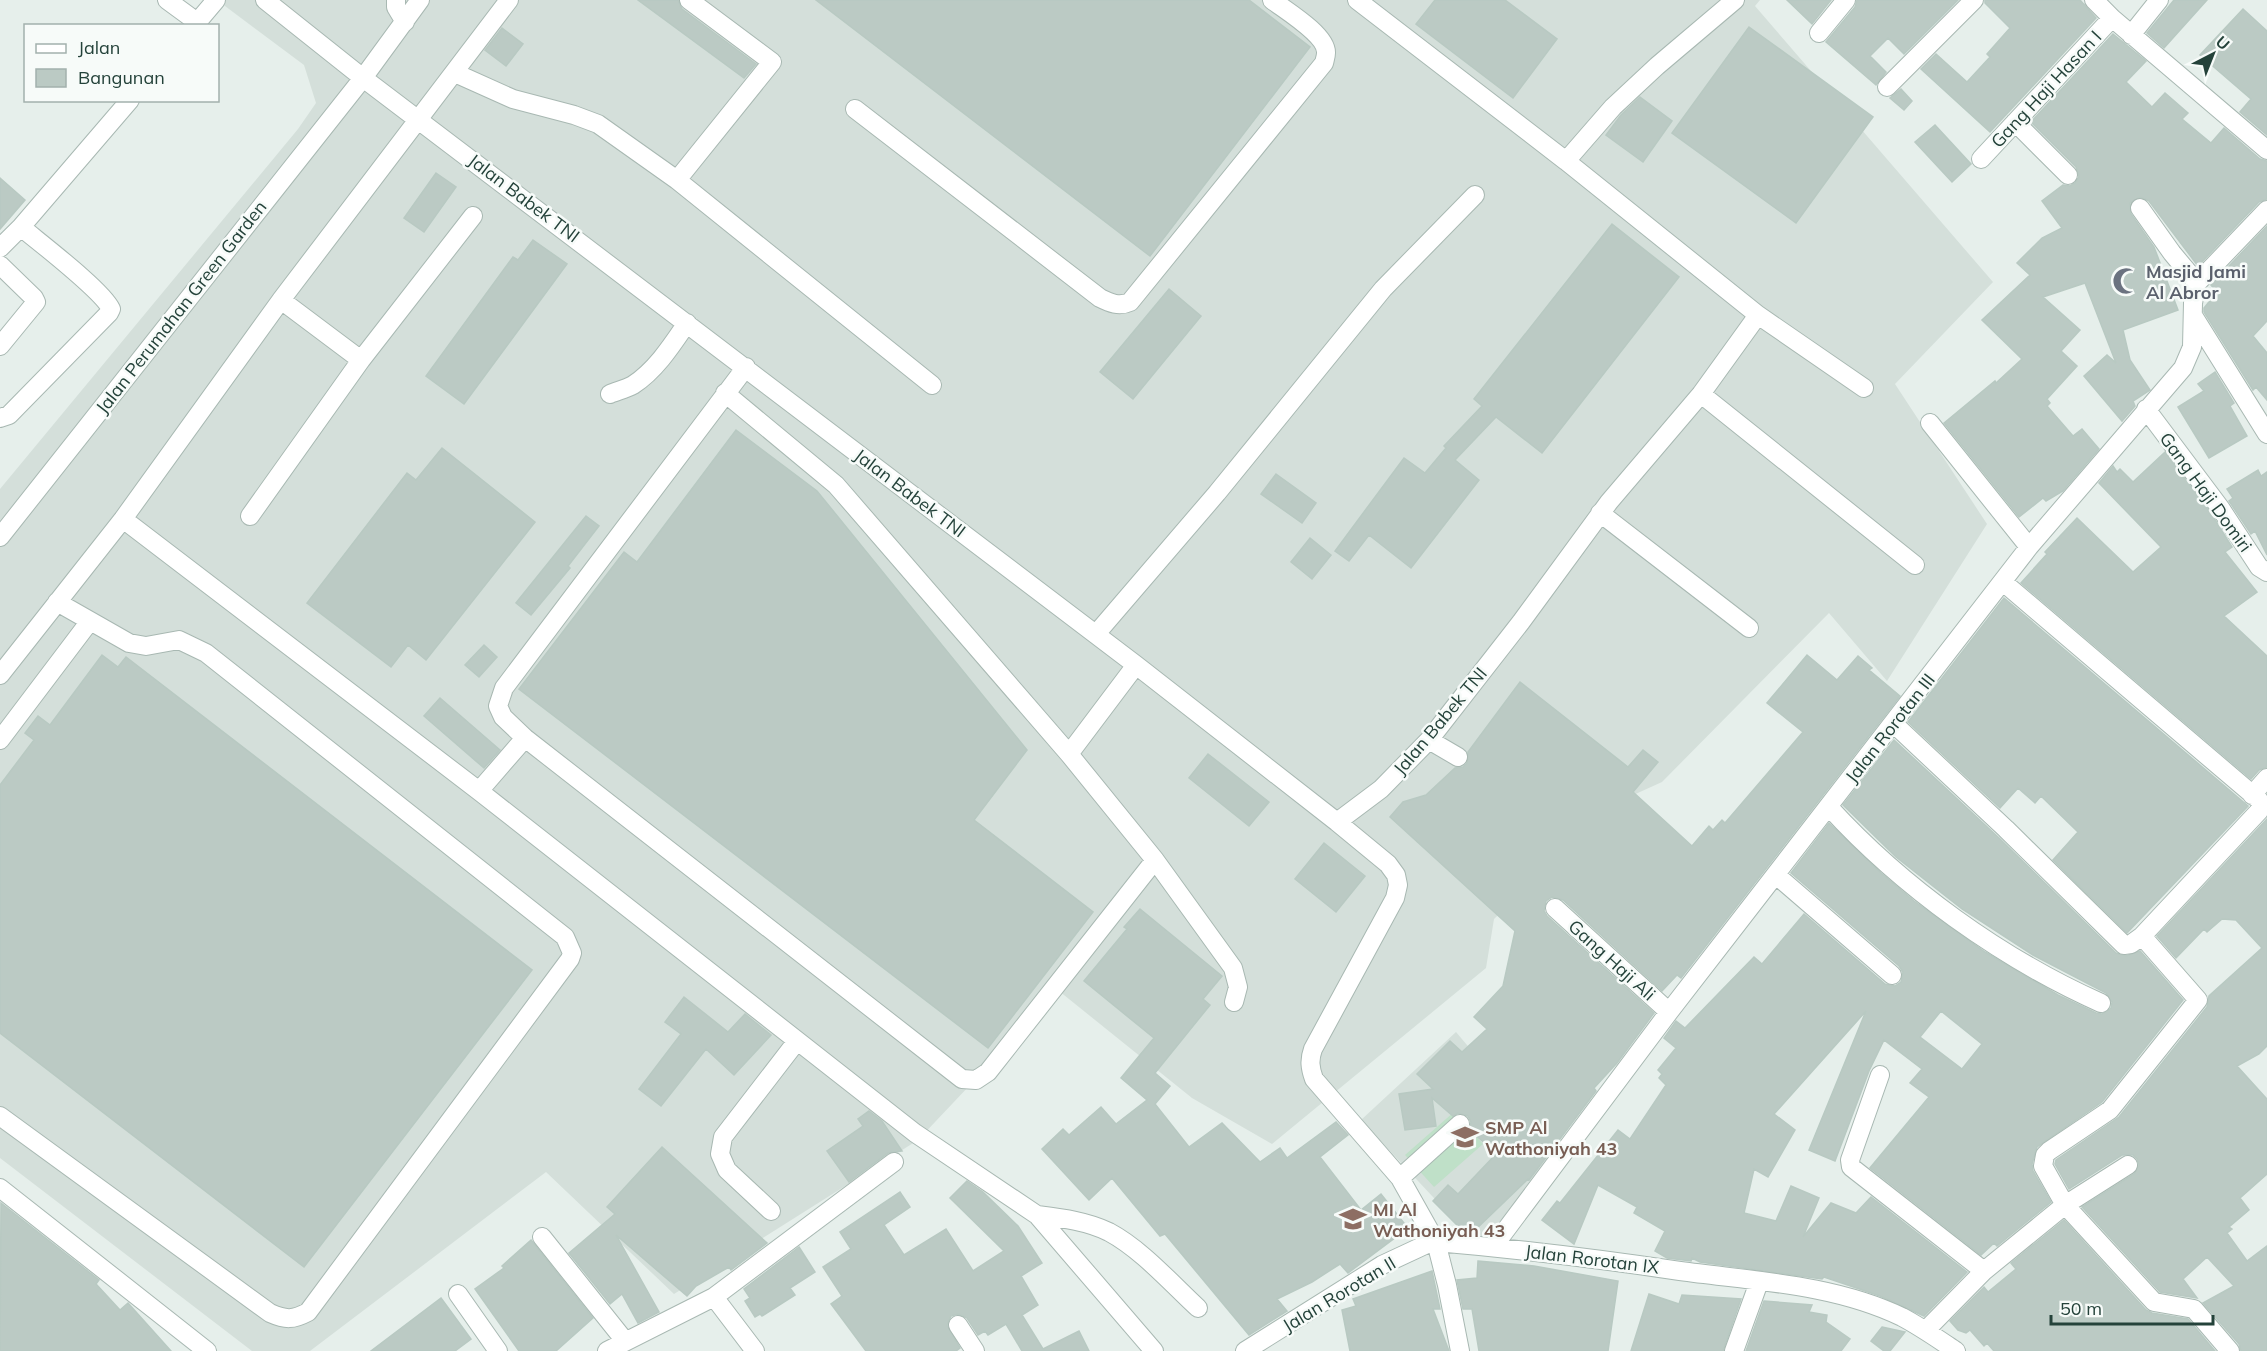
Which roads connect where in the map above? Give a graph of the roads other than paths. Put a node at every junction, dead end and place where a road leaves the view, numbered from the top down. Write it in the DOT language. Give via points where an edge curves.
graph roads {
  1 [pos="167,0"];
  2 [pos="216,0"];
  3 [pos="265,0"];
  4 [pos="396,0"];
  5 [pos="420,0"];
  6 [pos="509,0"];
  7 [pos="689,0"];
  8 [pos="1272,0"];
  9 [pos="1357,0"];
  10 [pos="1735,0"];
  11 [pos="1846,0"];
  12 [pos="1974,0"];
  13 [pos="2094,0"];
  14 [pos="2159,0"];
  15 [pos="1376,6"];
  16 [pos="2112,18"];
  17 [pos="405,22"];
  18 [pos="196,24"];
  19 [pos="1819,33"];
  20 [pos="2131,34"];
  21 [pos="455,73"];
  22 [pos="368,81"];
  23 [pos="1887,87"];
  24 [pos="128,102"];
  25 [pos="855,109"];
  26 [pos="414,115"];
  27 [pos="2015,122"];
  28 [pos="2267,150"];
  29 [pos="1981,159"];
  30 [pos="1566,161"];
  31 [pos="2068,175"];
  32 [pos="677,180"];
  33 [pos="1475,195"];
  34 [pos="2140,208"];
  35 [pos="2267,210"];
  36 [pos="473,216"];
  37 [pos="21,227"];
  38 [pos="0,248"];
  39 [pos="0,265"];
  40 [pos="2197,283"];
  41 [pos="281,300"];
  42 [pos="1758,315"];
  43 [pos="2194,317"];
  44 [pos="687,323"];
  45 [pos="0,346"];
  46 [pos="361,360"];
  47 [pos="746,368"];
  48 [pos="932,385"];
  49 [pos="1864,388"];
  50 [pos="725,393"];
  51 [pos="1701,393"];
  52 [pos="610,394"];
  53 [pos="2146,409"];
  54 [pos="2262,412"];
  55 [pos="0,418"];
  56 [pos="1930,423"];
  57 [pos="2267,434"];
  58 [pos="1600,513"];
  59 [pos="250,516"];
  60 [pos="123,519"];
  61 [pos="0,537"];
  62 [pos="2029,547"];
  63 [pos="1915,565"];
  64 [pos="2267,572"];
  65 [pos="2003,582"];
  66 [pos="57,602"];
  67 [pos="90,621"];
  68 [pos="1749,628"];
  69 [pos="1096,634"];
  70 [pos="1136,665"];
  71 [pos="0,675"];
  72 [pos="1893,723"];
  73 [pos="525,738"];
  74 [pos="0,740"];
  75 [pos="1429,740"];
  76 [pos="1070,754"];
  77 [pos="1458,757"];
  78 [pos="2267,778"];
  79 [pos="478,791"];
  80 [pos="2252,795"];
  81 [pos="1829,807"];
  82 [pos="1337,822"];
  83 [pos="1155,860"];
  84 [pos="1776,875"];
  85 [pos="1555,908"];
  86 [pos="2142,936"];
  87 [pos="1892,975"];
  88 [pos="1234,1002"];
  89 [pos="2101,1003"];
  90 [pos="1669,1012"];
  91 [pos="797,1041"];
  92 [pos="1880,1075"];
  93 [pos="0,1116"];
  94 [pos="1460,1124"];
  95 [pos="894,1162"];
  96 [pos="2128,1165"];
  97 [pos="1400,1178"];
  98 [pos="0,1188"];
  99 [pos="2065,1205"];
  100 [pos="771,1211"];
  101 [pos="1037,1215"];
  102 [pos="542,1237"];
  103 [pos="1436,1242"];
  104 [pos="1493,1247"];
  105 [pos="1984,1271"];
  106 [pos="1759,1282"];
  107 [pos="458,1294"];
  108 [pos="714,1297"];
  109 [pos="1198,1308"];
  110 [pos="958,1325"];
  111 [pos="1926,1330"];
  112 [pos="625,1341"];
  113 [pos="207,1351"];
  114 [pos="498,1351"];
  115 [pos="607,1351"];
  116 [pos="755,1351"];
  117 [pos="975,1351"];
  118 [pos="1154,1351"];
  119 [pos="1245,1351"];
  120 [pos="1460,1351"];
  121 [pos="1734,1351"];
  122 [pos="1956,1351"];
  123 [pos="2230,1351"];
  1 -- 18 [label="street"];
  2 -- 18 [label="street"];
  3 -- 22 [label="street, Jalan Babek TNI"];
  4 -- 17 [label="street"];
  5 -- 17 [label="street, Jalan Perumahan Green Garden"];
  6 -- 21 [label="street"];
  7 -- 32 [label="street" via="772,62"];
  8 -- 25 [label="street" via="1318,36 1325,46 1324,63 1130,303 1124,305 1100,298"];
  9 -- 15 [label="street"];
  10 -- 30 [label="street" via="1613,107"];
  11 -- 19 [label="street"];
  12 -- 23 [label="street"];
  13 -- 16 [label="street"];
  14 -- 20 [label="street"];
  15 -- 30 [label="street"];
  16 -- 20 [label="street"];
  16 -- 27 [label="street, Gang Haji Hasan I"];
  17 -- 22 [label="street, Jalan Perumahan Green Garden"];
  20 -- 28 [label="street"];
  21 -- 26 [label="street"];
  21 -- 32 [label="street" via="513,99 598,124"];
  22 -- 26 [label="street, Jalan Babek TNI"];
  22 -- 61 [label="street, Jalan Perumahan Green Garden"];
  24 -- 37 [label="street"];
  26 -- 41 [label="street"];
  26 -- 44 [label="street, Jalan Babek TNI"];
  27 -- 29 [label="street, Gang Haji Hasan I"];
  27 -- 31 [label="street"];
  30 -- 42 [label="street"];
  32 -- 48 [label="street"];
  33 -- 69 [label="street" via="1383,289"];
  34 -- 40 [label="street"];
  35 -- 40 [label="street"];
  36 -- 46 [label="street"];
  37 -- 38 [label="street"];
  37 -- 55 [label="street" via="111,309 9,415"];
  39 -- 45 [label="street" via="36,302"];
  40 -- 43 [label="street, Jalan Rorotan III"];
  41 -- 46 [label="street"];
  41 -- 60 [label="street"];
  42 -- 49 [label="street"];
  42 -- 51 [label="street, Jalan Babek TNI"];
  43 -- 53 [label="street, Jalan Rorotan III" via="2192,347 2183,368"];
  43 -- 54 [label="street"];
  44 -- 47 [label="street, Jalan Babek TNI"];
  44 -- 52 [label="street" via="653,368 632,386"];
  46 -- 59 [label="street"];
  47 -- 50 [label="street"];
  47 -- 69 [label="street, Jalan Babek TNI"];
  50 -- 73 [label="street" via="504,688 499,710"];
  50 -- 76 [label="street" via="836,485"];
  51 -- 58 [label="street, Jalan Babek TNI"];
  51 -- 63 [label="street"];
  53 -- 62 [label="street, Jalan Rorotan III"];
  53 -- 64 [label="street, Gang Haji Domiri" via="2259,567"];
  54 -- 57 [label="street"];
  56 -- 62 [label="street"];
  58 -- 68 [label="street"];
  58 -- 75 [label="street, Jalan Babek TNI"];
  60 -- 66 [label="street"];
  60 -- 79 [label="street"];
  62 -- 65 [label="street, Jalan Rorotan III"];
  65 -- 72 [label="street, Jalan Rorotan III"];
  65 -- 80 [label="street"];
  66 -- 67 [label="street"];
  66 -- 71 [label="street"];
  67 -- 74 [label="street"];
  67 -- 93 [label="street" via="136,645 179,639 206,652 565,936 572,957 308,1312 294,1319 270,1313"];
  69 -- 70 [label="street, Jalan Babek TNI"];
  70 -- 76 [label="street"];
  70 -- 82 [label="street, Jalan Babek TNI"];
  72 -- 81 [label="street, Jalan Rorotan III"];
  72 -- 86 [label="street" via="2120,942 2128,945"];
  73 -- 79 [label="street"];
  73 -- 83 [label="street" via="962,1079 976,1080 988,1072"];
  75 -- 77 [label="street"];
  75 -- 82 [label="street, Jalan Babek TNI" via="1381,789"];
  76 -- 83 [label="street"];
  78 -- 80 [label="street"];
  79 -- 91 [label="street"];
  80 -- 86 [label="street" via="2261,804 2259,811"];
  81 -- 84 [label="street, Jalan Rorotan III"];
  81 -- 89 [label="street" via="1853,833 1933,902 2063,986"];
  82 -- 97 [label="street" via="1388,864 1398,885 1395,898 1310,1057 1311,1070 1314,1079"];
  83 -- 88 [label="street" via="1233,968 1238,987"];
  84 -- 87 [label="street"];
  84 -- 90 [label="street, Jalan Rorotan III"];
  85 -- 90 [label="street, Gang Haji Ali"];
  86 -- 99 [label="street" via="2198,1000 2110,1110 2045,1155 2043,1166"];
  90 -- 104 [label="street, Jalan Rorotan III"];
  91 -- 100 [label="street" via="723,1137 720,1154 727,1170"];
  91 -- 101 [label="street" via="915,1133"];
  92 -- 105 [label="street" via="1850,1160 1851,1167"];
  94 -- 97 [label="street"];
  95 -- 108 [label="street"];
  96 -- 99 [label="street"];
  97 -- 103 [label="street"];
  98 -- 113 [label="street"];
  99 -- 105 [label="street"];
  99 -- 123 [label="street" via="2154,1302 2194,1309"];
  101 -- 109 [label="street" via="1078,1221 1108,1232 1130,1245"];
  101 -- 118 [label="street"];
  102 -- 112 [label="street"];
  103 -- 104 [label="street, Jalan Rorotan IX"];
  103 -- 119 [label="street, Jalan Rorotan II" via="1382,1265"];
  103 -- 120 [label="street"];
  104 -- 106 [label="street, Jalan Rorotan IX"];
  105 -- 111 [label="street"];
  106 -- 111 [label="street, Jalan Rorotan IX" via="1856,1300"];
  106 -- 121 [label="street"];
  107 -- 114 [label="street"];
  108 -- 112 [label="street"];
  108 -- 116 [label="street"];
  110 -- 117 [label="street"];
  111 -- 122 [label="street, Jalan Rorotan IX"];
  112 -- 115 [label="street"];
}
